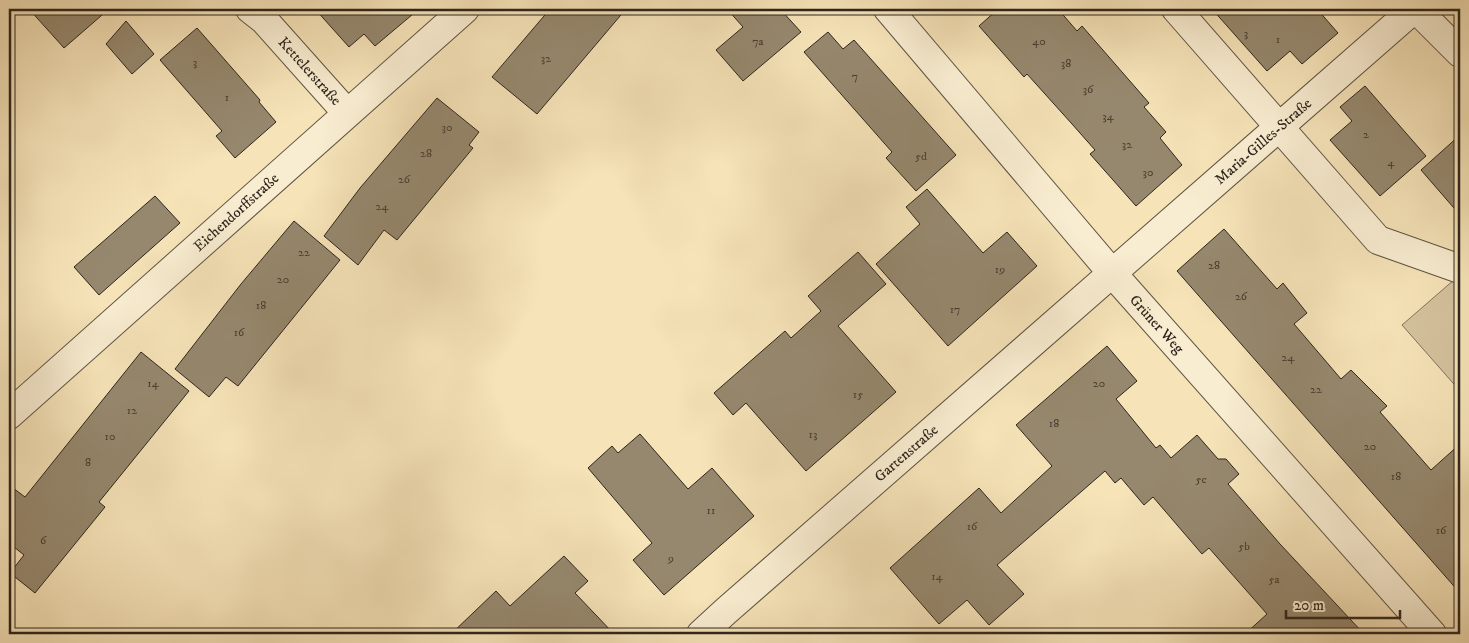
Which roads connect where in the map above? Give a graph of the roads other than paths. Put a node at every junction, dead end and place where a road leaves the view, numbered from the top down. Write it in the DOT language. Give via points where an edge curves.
graph roads {
  1 [pos="250,9"];
  2 [pos="465,9"];
  3 [pos="888,9"];
  4 [pos="1176,9"];
  5 [pos="1415,9"];
  6 [pos="1460,53"];
  7 [pos="347,113"];
  8 [pos="1280,126"];
  9 [pos="1460,269"];
  10 [pos="1112,274"];
  11 [pos="9,415"];
  12 [pos="701,634"];
  13 [pos="1432,634"];
  1 -- 7 [label="street, Kettelerstraße" via="264,20"];
  2 -- 7 [label="street, Eichendorffstraße"];
  3 -- 10 [label="street, Grüner Weg"];
  4 -- 8 [label="street"];
  5 -- 6 [label="street, Maria-Gilles-Straße"];
  5 -- 8 [label="street, Maria-Gilles-Straße"];
  7 -- 11 [label="street, Eichendorffstraße"];
  8 -- 9 [label="street" via="1378,240"];
  8 -- 10 [label="street, Maria-Gilles-Straße"];
  10 -- 12 [label="street, Gartenstraße"];
  10 -- 13 [label="street, Grüner Weg"];
}
